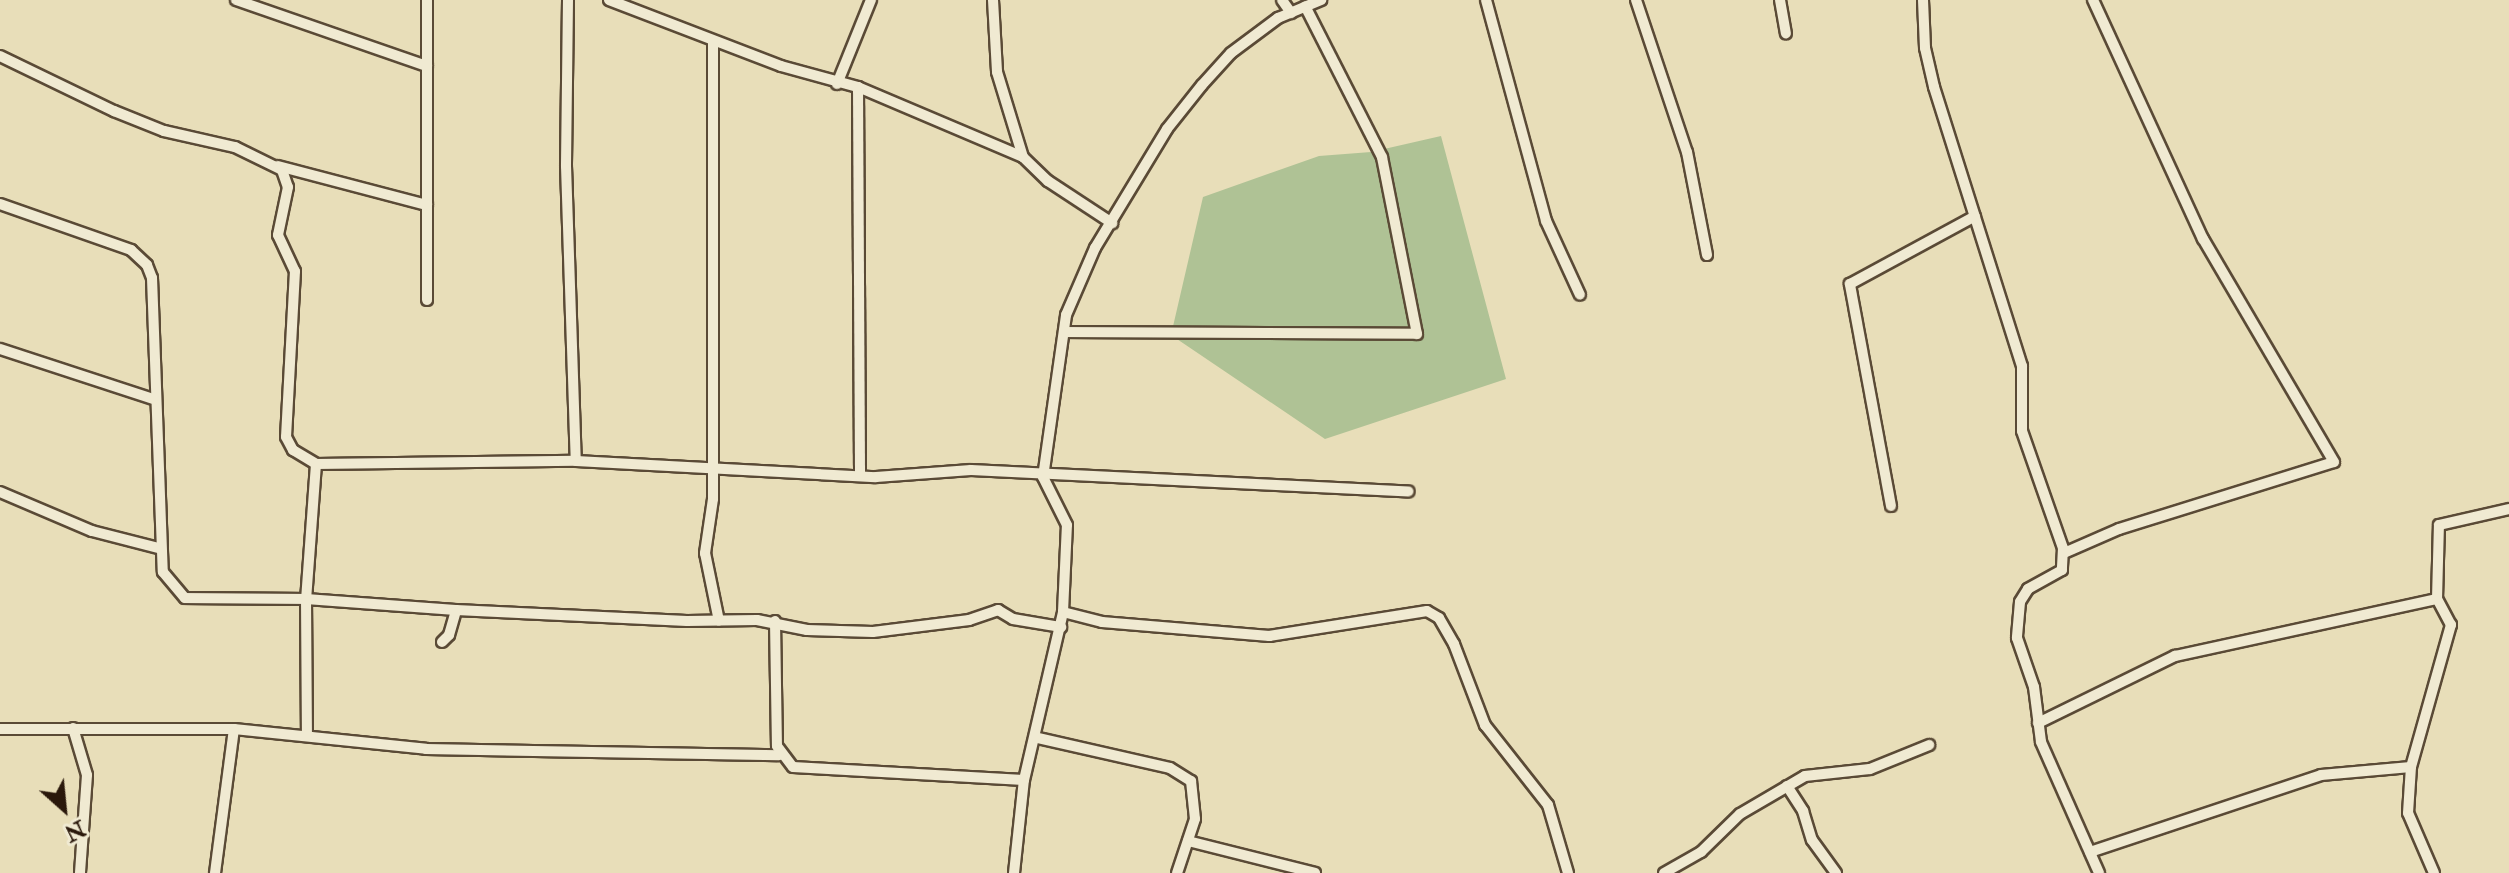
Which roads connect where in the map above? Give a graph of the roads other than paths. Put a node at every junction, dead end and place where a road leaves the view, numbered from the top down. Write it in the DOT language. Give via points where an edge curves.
graph roads {
  1 [pos="236,0"];
  2 [pos="427,0"];
  3 [pos="568,0"];
  4 [pos="609,0"];
  5 [pos="871,0"];
  6 [pos="993,0"];
  7 [pos="1282,0"];
  8 [pos="1321,0"];
  9 [pos="1486,0"];
  10 [pos="1636,0"];
  11 [pos="1780,0"];
  12 [pos="1923,0"];
  13 [pos="2093,0"];
  14 [pos="1305,6"];
  15 [pos="1291,13"];
  16 [pos="1786,33"];
  17 [pos="713,42"];
  18 [pos="0,56"];
  19 [pos="427,66"];
  20 [pos="837,84"];
  21 [pos="858,87"];
  22 [pos="1023,157"];
  23 [pos="276,165"];
  24 [pos="0,204"];
  25 [pos="427,205"];
  26 [pos="1975,216"];
  27 [pos="1112,223"];
  28 [pos="1707,255"];
  29 [pos="1580,295"];
  30 [pos="427,300"];
  31 [pos="1065,332"];
  32 [pos="0,349"];
  33 [pos="153,399"];
  34 [pos="576,461"];
  35 [pos="316,464"];
  36 [pos="713,468"];
  37 [pos="860,476"];
  38 [pos="1043,477"];
  39 [pos="1408,491"];
  40 [pos="0,492"];
  41 [pos="1891,506"];
  42 [pos="2509,509"];
  43 [pos="158,548"];
  44 [pos="2064,553"];
  45 [pos="306,599"];
  46 [pos="2437,599"];
  47 [pos="456,610"];
  48 [pos="1063,612"];
  49 [pos="719,621"];
  50 [pos="775,621"];
  51 [pos="1061,627"];
  52 [pos="442,642"];
  53 [pos="2038,723"];
  54 [pos="73,728"];
  55 [pos="0,729"];
  56 [pos="234,729"];
  57 [pos="307,736"];
  58 [pos="1038,738"];
  59 [pos="1929,745"];
  60 [pos="779,755"];
  61 [pos="2411,767"];
  62 [pos="1024,780"];
  63 [pos="1787,786"];
  64 [pos="1188,841"];
  65 [pos="2090,852"];
  66 [pos="80,873"];
  67 [pos="215,873"];
  68 [pos="1014,873"];
  69 [pos="1177,873"];
  70 [pos="1315,873"];
  71 [pos="1568,873"];
  72 [pos="1663,873"];
  73 [pos="1836,873"];
  74 [pos="2099,873"];
  75 [pos="2434,873"];
  1 -- 19 [label="street"];
  2 -- 19 [label="street"];
  3 -- 34 [label="street" via="566,166"];
  4 -- 17 [label="street"];
  5 -- 20 [label="street"];
  6 -- 22 [label="street" via="997,72"];
  7 -- 15 [label="street"];
  8 -- 14 [label="street"];
  9 -- 29 [label="street" via="1546,221"];
  10 -- 28 [label="street" via="1687,152"];
  11 -- 16 [label="street"];
  12 -- 26 [label="street" via="1925,48"];
  13 -- 44 [label="street" via="2203,239 2334,462 2119,529"];
  14 -- 15 [label="street"];
  14 -- 31 [label="street" via="1382,157 1417,334"];
  15 -- 27 [label="street" via="1231,53 1202,85 1167,129"];
  17 -- 20 [label="street"];
  17 -- 36 [label="street"];
  18 -- 23 [label="street" via="164,131 235,147"];
  19 -- 25 [label="street"];
  20 -- 21 [label="street"];
  21 -- 22 [label="street"];
  21 -- 37 [label="street"];
  22 -- 27 [label="street" via="1048,181"];
  23 -- 25 [label="street"];
  23 -- 35 [label="street" via="288,187 278,235 295,271 286,437 293,450"];
  24 -- 33 [label="street" via="131,250 147,265 152,278"];
  25 -- 30 [label="street"];
  26 -- 41 [label="street" via="1850,284"];
  26 -- 44 [label="street" via="2022,366 2022,431"];
  27 -- 31 [label="street" via="1089,261 1066,315"];
  31 -- 38 [label="street"];
  32 -- 33 [label="street"];
  33 -- 43 [label="street"];
  34 -- 35 [label="street"];
  34 -- 36 [label="street"];
  35 -- 45 [label="street"];
  36 -- 37 [label="street"];
  36 -- 49 [label="street" via="705,553"];
  37 -- 38 [label="street" via="971,470"];
  38 -- 39 [label="street"];
  38 -- 48 [label="street" via="1067,525"];
  40 -- 43 [label="street" via="92,531"];
  42 -- 46 [label="street" via="2439,525"];
  43 -- 45 [label="street" via="168,583 185,598"];
  44 -- 53 [label="street" via="2062,570 2028,589 2016,618"];
  45 -- 47 [label="street"];
  45 -- 57 [label="street"];
  46 -- 53 [label="street" via="2175,656"];
  46 -- 61 [label="street" via="2451,625"];
  47 -- 49 [label="street"];
  47 -- 52 [label="street"];
  48 -- 51 [label="street"];
  48 -- 71 [label="street" via="1102,622 1269,636 1427,611 1439,618 1454,644 1485,725 1548,805"];
  49 -- 50 [label="street"];
  50 -- 51 [label="street" via="807,630 873,632 969,620 998,610 1013,619"];
  50 -- 60 [label="street"];
  51 -- 58 [label="street" via="1044,689"];
  53 -- 65 [label="street" via="2041,742"];
  54 -- 55 [label="street"];
  54 -- 56 [label="street"];
  54 -- 66 [label="street" via="87,775"];
  56 -- 57 [label="street"];
  56 -- 67 [label="street"];
  57 -- 60 [label="street" via="426,749"];
  58 -- 62 [label="street"];
  58 -- 64 [label="street" via="1182,773 1196,795"];
  59 -- 63 [label="street" via="1870,769 1805,776"];
  60 -- 62 [label="street" via="793,767"];
  61 -- 65 [label="street" via="2321,775"];
  61 -- 75 [label="street" via="2408,813"];
  62 -- 68 [label="street"];
  63 -- 72 [label="street"];
  63 -- 73 [label="street" via="1803,811 1812,840"];
  64 -- 69 [label="street"];
  64 -- 70 [label="street"];
  65 -- 74 [label="street"];
}
